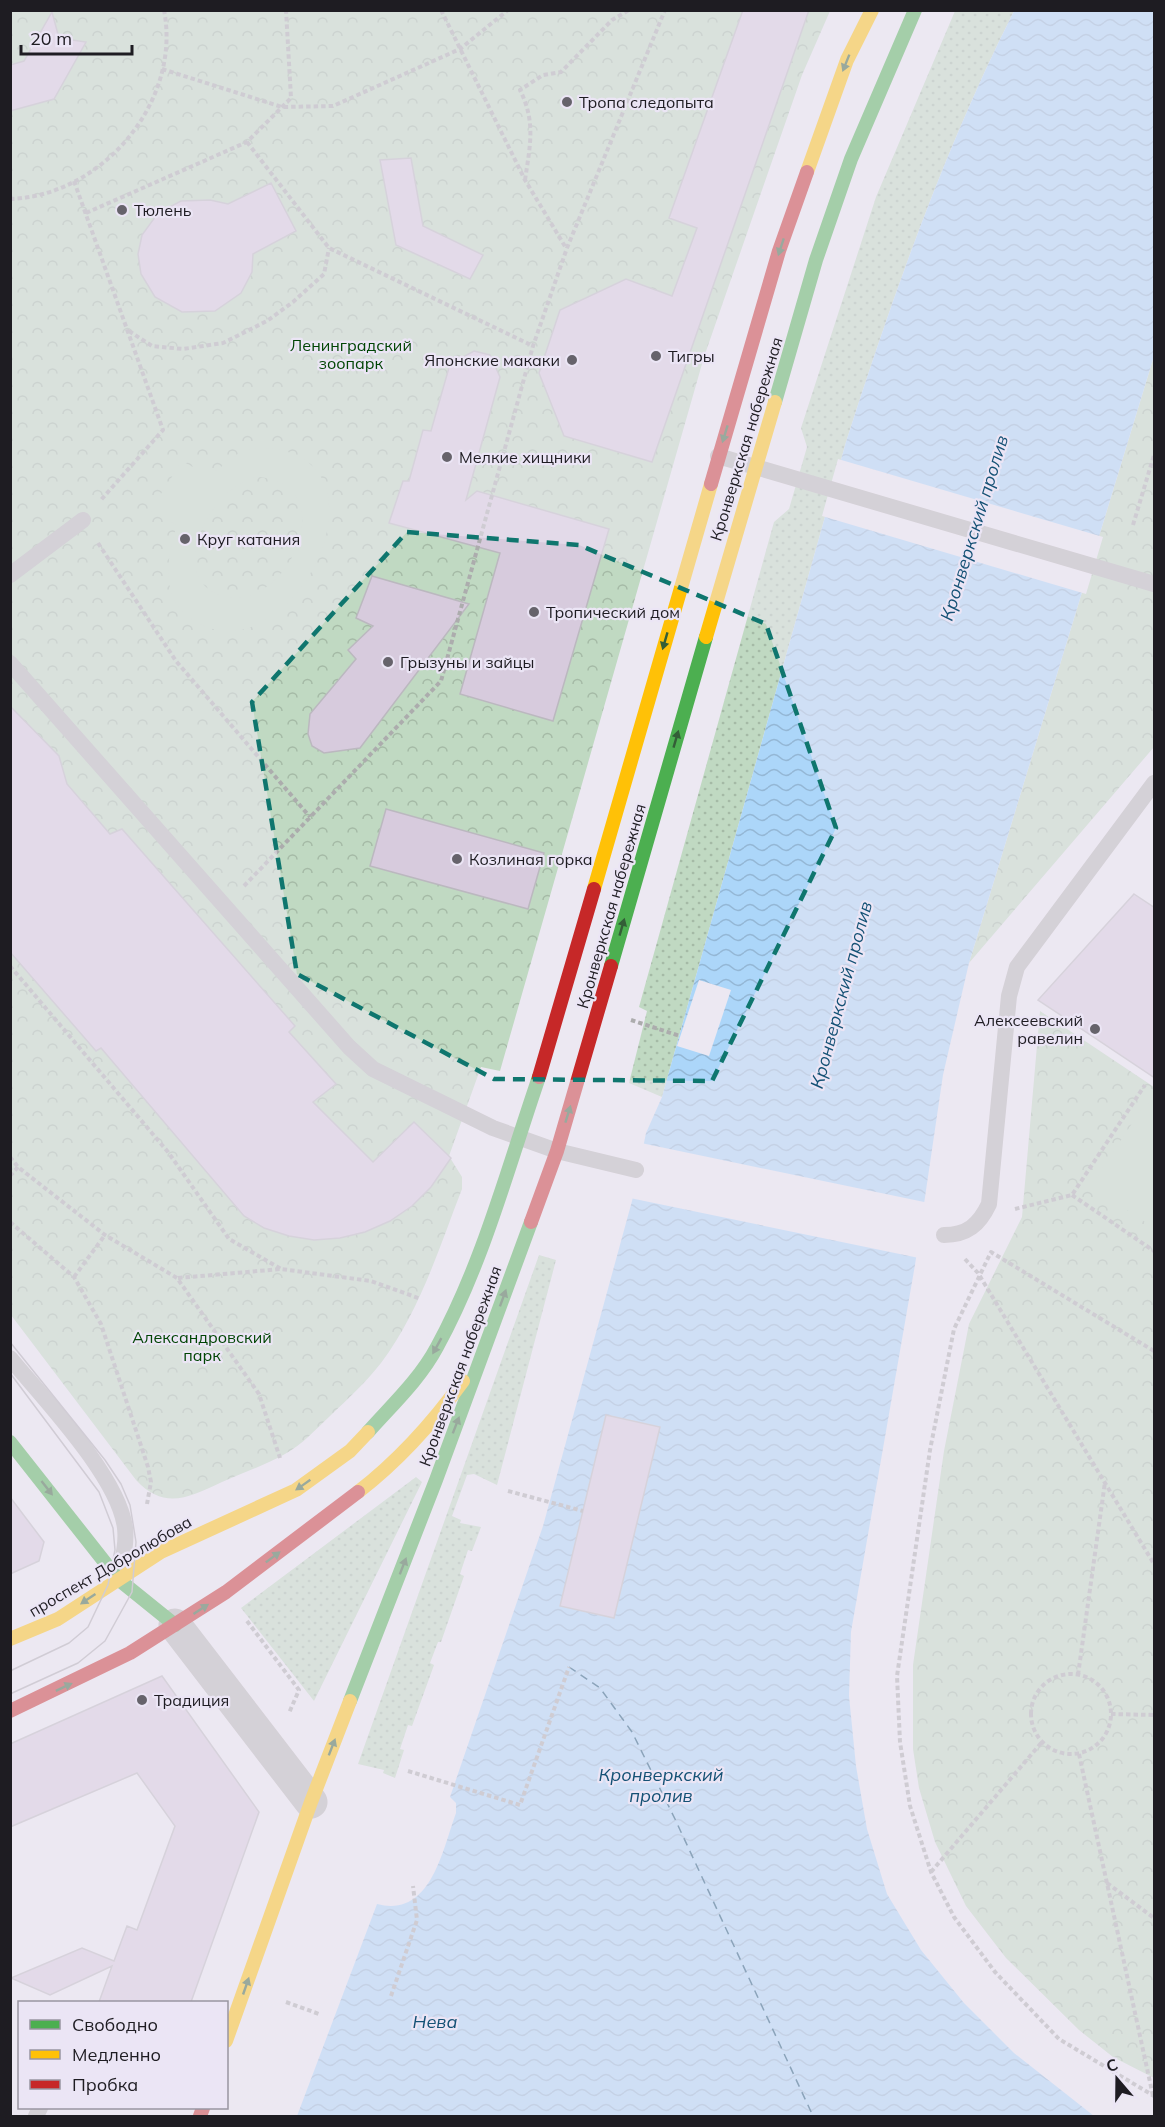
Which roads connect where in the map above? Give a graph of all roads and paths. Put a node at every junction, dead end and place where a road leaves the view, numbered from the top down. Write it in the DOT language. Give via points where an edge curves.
graph roads {
  1 [pos="164,10"];
  2 [pos="286,10"];
  3 [pos="441,10"];
  4 [pos="508,10"];
  5 [pos="629,10"];
  6 [pos="666,10"];
  7 [pos="872,10"];
  8 [pos="915,10"];
  9 [pos="460,49"];
  10 [pos="162,69"];
  11 [pos="282,107"];
  12 [pos="247,142"];
  13 [pos="525,180"];
  14 [pos="74,181"];
  15 [pos="10,199"];
  16 [pos="86,213"];
  17 [pos="329,248"];
  18 [pos="567,248"];
  19 [pos="128,331"];
  20 [pos="533,346"];
  21 [pos="1155,455"];
  22 [pos="718,456"];
  23 [pos="754,466"];
  24 [pos="83,520"];
  25 [pos="1133,525"];
  26 [pos="10,575"];
  27 [pos="1155,584"];
  28 [pos="10,663"];
  29 [pos="1155,783"];
  30 [pos="310,817"];
  31 [pos="224,906"];
  32 [pos="10,966"];
  33 [pos="639,1022"];
  34 [pos="680,1036"];
  35 [pos="1145,1085"];
  36 [pos="520,1139"];
  37 [pos="557,1151"];
  38 [pos="10,1157"];
  39 [pos="18,1167"];
  40 [pos="636,1170"];
  41 [pos="10,1176"];
  42 [pos="1072,1195"];
  43 [pos="1015,1209"];
  44 [pos="10,1222"];
  45 [pos="105,1235"];
  46 [pos="944,1235"];
  47 [pos="1155,1251"];
  48 [pos="965,1259"];
  49 [pos="281,1269"];
  50 [pos="978,1273"];
  51 [pos="471,1274"];
  52 [pos="74,1276"];
  53 [pos="177,1278"];
  54 [pos="428,1302"];
  55 [pos="1155,1351"];
  56 [pos="483,1353"];
  57 [pos="10,1358"];
  58 [pos="10,1442"];
  59 [pos="282,1466"];
  60 [pos="1106,1482"];
  61 [pos="508,1491"];
  62 [pos="146,1508"];
  63 [pos="583,1511"];
  64 [pos="1155,1564"];
  65 [pos="118,1579"];
  66 [pos="244,1618"];
  67 [pos="175,1625"];
  68 [pos="10,1639"];
  69 [pos="569,1667"];
  70 [pos="1078,1675"];
  71 [pos="10,1711"];
  72 [pos="1111,1714"];
  73 [pos="1155,1715"];
  74 [pos="287,1718"];
  75 [pos="1042,1742"];
  76 [pos="1079,1754"];
  77 [pos="408,1771"];
  78 [pos="311,1802"];
  79 [pos="931,1872"];
  80 [pos="1106,1882"];
  81 [pos="413,1886"];
  82 [pos="1155,1918"];
  83 [pos="391,1996"];
  84 [pos="286,2002"];
  85 [pos="319,2014"];
  86 [pos="228,2035"];
  87 [pos="1154,2096"];
  1 -- 10 [label="path" via="168,27"];
  2 -- 11 [label="path" via="291,98"];
  3 -- 9 [label="path"];
  4 -- 9 [label="path"];
  5 -- 13 [label="path" via="612,20 561,72 543,75 520,90 530,110 531,140"];
  6 -- 18 [label="path"];
  7 -- 22 [label="main road, Кронверкская набережная, one-way" via="847,60 779,251"];
  8 -- 23 [label="main road, Кронверкская набережная" via="851,159"];
  9 -- 11 [label="path" via="333,106"];
  9 -- 13 [label="path"];
  10 -- 11 [label="path"];
  10 -- 14 [label="path" via="160,83 134,134 93,173"];
  11 -- 12 [label="path"];
  12 -- 16 [label="path"];
  12 -- 17 [label="path"];
  13 -- 18 [label="path"];
  14 -- 15 [label="path" via="34,199"];
  14 -- 16 [label="path"];
  16 -- 19 [label="path"];
  17 -- 19 [label="path" via="324,274 293,302 267,321 223,343 183,350 152,346"];
  17 -- 20 [label="path"];
  18 -- 20 [label="path"];
  19 -- 24 [label="path" via="163,430"];
  20 -- 30 [label="path" via="441,681"];
  21 -- 25 [label="path"];
  22 -- 23 [label="lane"];
  22 -- 36 [label="main road, Кронверкская набережная, one-way"];
  23 -- 27 [label="lane"];
  37 -- 23 [label="main road, Кронверкская набережная, one-way"];
  24 -- 26 [label="lane"];
  24 -- 30 [label="path" via="176,661"];
  28 -- 31 [label="lane"];
  29 -- 46 [label="lane" via="1017,967 1010,996 989,1204 971,1229 958,1235"];
  30 -- 31 [label="path"];
  31 -- 36 [label="lane" via="348,1047 373,1069"];
  32 -- 49 [label="path" via="168,1152 229,1239"];
  33 -- 34 [label="path"];
  35 -- 42 [label="path"];
  36 -- 37 [label="lane"];
  36 -- 51 [label="main road, Кронверкская набережная"];
  37 -- 40 [label="lane"];
  56 -- 37 [label="main road, Кронверкская набережная, one-way"];
  38 -- 39 [label="path"];
  39 -- 41 [label="path"];
  39 -- 45 [label="path"];
  42 -- 43 [label="path"];
  42 -- 47 [label="path"];
  44 -- 52 [label="path"];
  45 -- 52 [label="path"];
  45 -- 53 [label="path"];
  48 -- 50 [label="path"];
  49 -- 53 [label="path"];
  49 -- 54 [label="path" via="371,1281"];
  50 -- 55 [label="path" via="991,1252"];
  50 -- 60 [label="path"];
  50 -- 79 [label="path" via="954,1329 930,1449 897,1676 900,1742 910,1806"];
  51 -- 65 [label="main road, проспект Добролюбова, one-way" via="431,1357 350,1451 296,1490 171,1547"];
  52 -- 62 [label="path" via="101,1324 148,1467 151,1482"];
  53 -- 59 [label="path" via="259,1394"];
  67 -- 56 [label="main road, one-way" via="226,1592 372,1481 444,1407"];
  78 -- 56 [label="main road, Кронверкская набережная, one-way"];
  57 -- 65 [label="lane" via="95,1464 111,1490 125,1526 125,1549"];
  58 -- 65 [label="main road, one-way"];
  60 -- 64 [label="path"];
  60 -- 70 [label="path"];
  61 -- 63 [label="path"];
  65 -- 67 [label="main road"];
  65 -- 68 [label="main road, проспект Добролюбова, one-way" via="58,1619"];
  66 -- 74 [label="path" via="299,1690"];
  71 -- 67 [label="main road, one-way" via="85,1677"];
  67 -- 78 [label="street"];
  69 -- 77 [label="path" via="520,1804"];
  70 -- 72 [label="path" via="1101,1689"];
  70 -- 75 [label="path" via="1053,1678 1035,1695 1031,1720"];
  72 -- 73 [label="path"];
  72 -- 76 [label="path" via="1102,1739"];
  75 -- 76 [label="path" via="1053,1750"];
  75 -- 79 [label="path"];
  76 -- 80 [label="path"];
  86 -- 78 [label="main road, Кронверкская набережная, one-way"];
  79 -- 87 [label="path" via="954,1917 995,1972 1059,2039"];
  80 -- 82 [label="path"];
  80 -- 87 [label="path"];
  81 -- 83 [label="path" via="417,1920"];
  84 -- 85 [label="path"];
}
